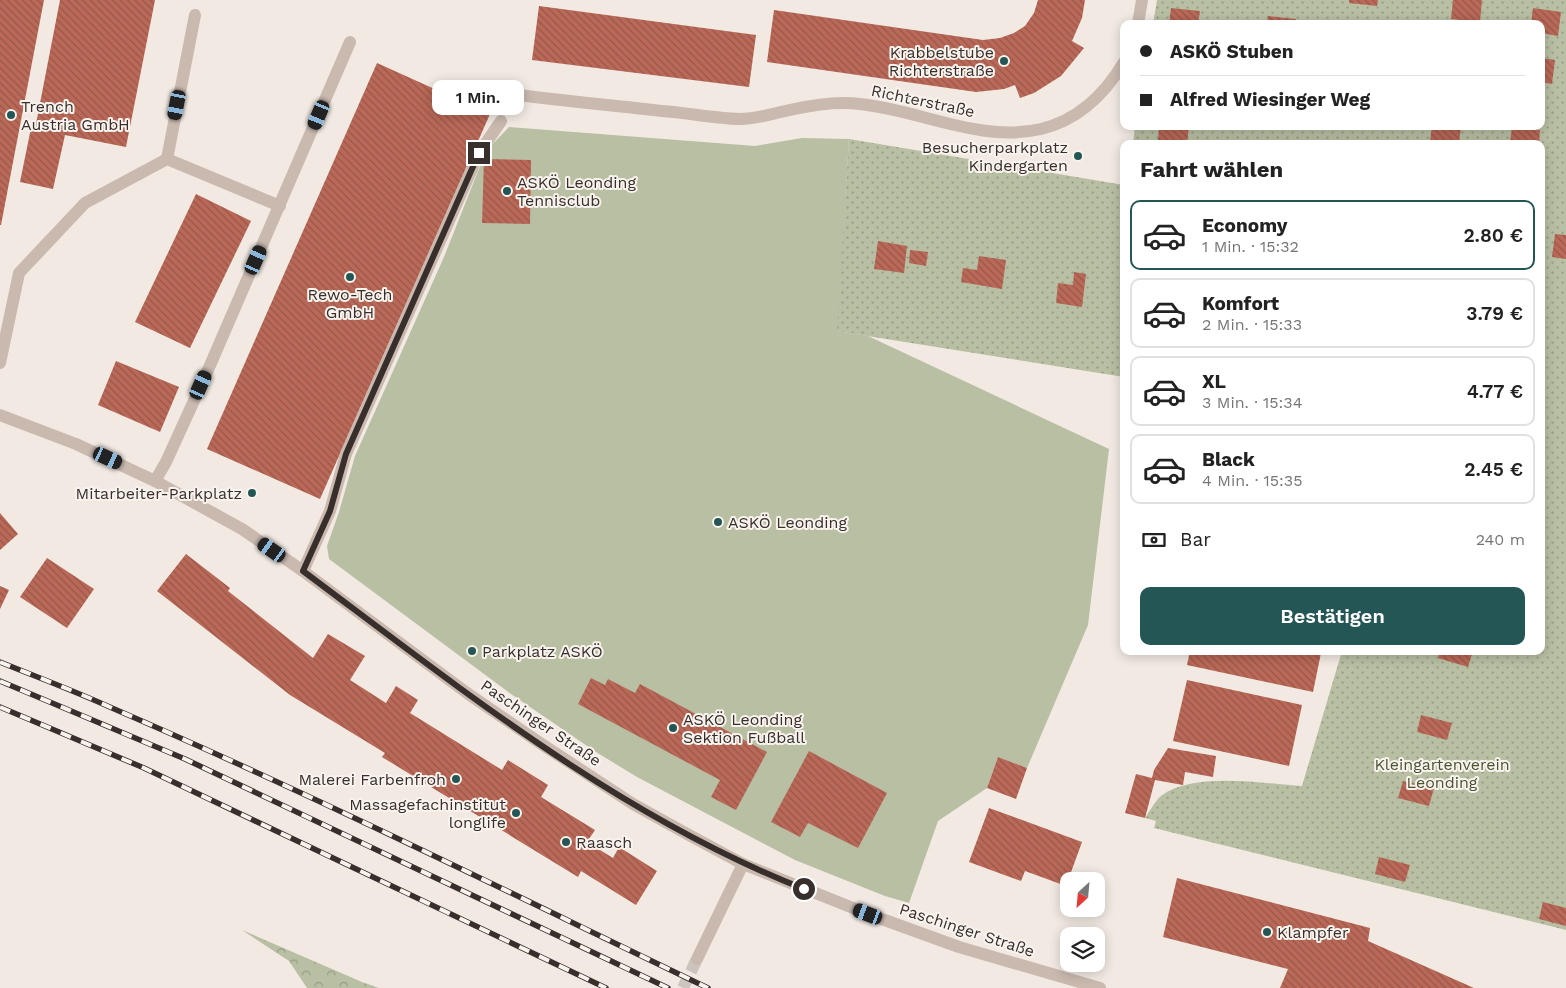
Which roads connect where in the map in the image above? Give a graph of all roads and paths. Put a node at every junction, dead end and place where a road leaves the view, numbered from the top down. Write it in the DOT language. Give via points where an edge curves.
graph roads {
  1 [pos="1142,0"];
  2 [pos="195,15"];
  3 [pos="1139,20"];
  4 [pos="350,42"];
  5 [pos="1120,69"];
  6 [pos="512,94"];
  7 [pos="501,121"];
  8 [pos="167,159"];
  9 [pos="280,206"];
  10 [pos="0,363"];
  11 [pos="0,415"];
  12 [pos="155,480"];
  13 [pos="303,571"];
  14 [pos="743,864"];
  15 [pos="697,959"];
  16 [pos="1100,988"];
  1 -- 3 [label="street"];
  2 -- 8 [label="street"];
  4 -- 9 [label="street"];
  5 -- 6 [label="street, Richterstraße" via="1100,95 1080,112 1042,129 1013,133 961,126 896,109 859,104 830,103 741,119"];
  7 -- 13 [label="street" via="479,153 346,454 330,511"];
  8 -- 9 [label="street"];
  8 -- 10 [label="street" via="85,203 20,274"];
  9 -- 12 [label="street" via="208,370"];
  11 -- 12 [label="street, Paschinger Straße" via="76,444"];
  12 -- 13 [label="street, Paschinger Straße" via="242,529"];
  13 -- 14 [label="street, Paschinger Straße" via="540,744 633,804"];
  14 -- 15 [label="street"];
  14 -- 16 [label="street, Paschinger Straße" via="959,947"];
}
